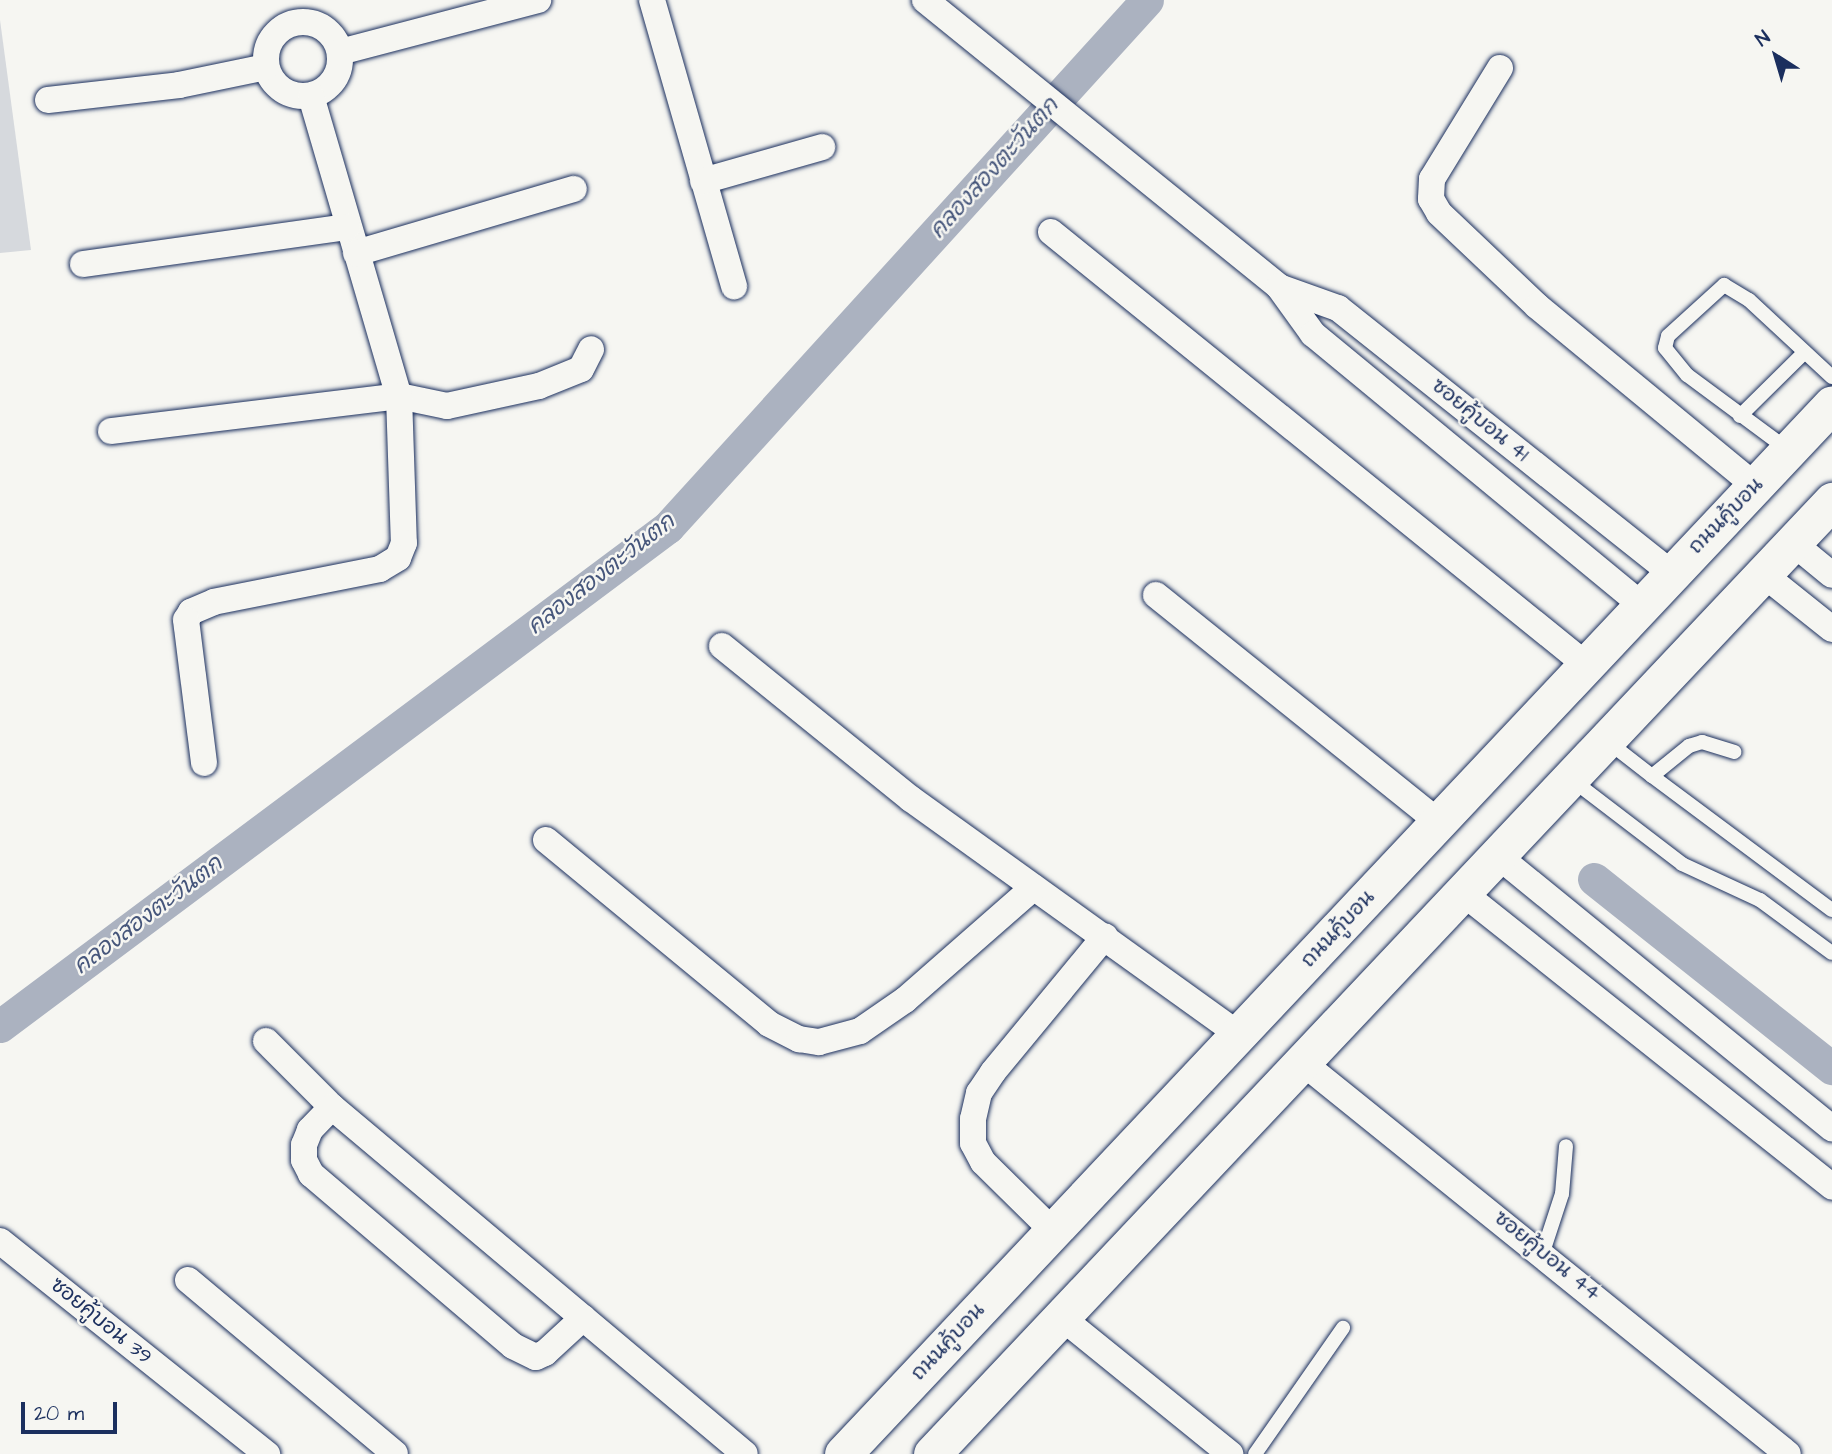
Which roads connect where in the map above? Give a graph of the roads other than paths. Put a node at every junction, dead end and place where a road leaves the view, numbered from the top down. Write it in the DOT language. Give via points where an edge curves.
graph roads {
  1 [pos="538,0"];
  2 [pos="652,0"];
  3 [pos="925,0"];
  4 [pos="293,11"];
  5 [pos="340,52"];
  6 [pos="266,67"];
  7 [pos="1500,68"];
  8 [pos="311,96"];
  9 [pos="48,100"];
  10 [pos="822,147"];
  11 [pos="703,181"];
  12 [pos="574,190"];
  13 [pos="347,227"];
  14 [pos="1051,232"];
  15 [pos="356,253"];
  16 [pos="83,264"];
  17 [pos="734,286"];
  18 [pos="1279,287"];
  19 [pos="591,349"];
  20 [pos="1805,352"];
  21 [pos="1832,377"];
  22 [pos="399,396"];
  23 [pos="1832,404"];
  24 [pos="1740,416"];
  25 [pos="111,432"];
  26 [pos="1788,450"];
  27 [pos="1755,485"];
  28 [pos="1832,502"];
  29 [pos="1793,542"];
  30 [pos="1670,572"];
  31 [pos="1763,575"];
  32 [pos="1832,575"];
  33 [pos="1156,595"];
  34 [pos="1641,604"];
  35 [pos="1832,629"];
  36 [pos="722,646"];
  37 [pos="1585,664"];
  38 [pos="1606,741"];
  39 [pos="1734,752"];
  40 [pos="204,763"];
  41 [pos="1652,776"];
  42 [pos="1572,779"];
  43 [pos="1438,822"];
  44 [pos="546,840"];
  45 [pos="1498,856"];
  46 [pos="1034,887"];
  47 [pos="1463,893"];
  48 [pos="1832,910"];
  49 [pos="1105,936"];
  50 [pos="1832,953"];
  51 [pos="1238,1034"];
  52 [pos="266,1041"];
  53 [pos="1302,1062"];
  54 [pos="332,1107"];
  55 [pos="1832,1128"];
  56 [pos="1566,1146"];
  57 [pos="1832,1187"];
  58 [pos="1053,1231"];
  59 [pos="0,1241"];
  60 [pos="1543,1252"];
  61 [pos="188,1280"];
  62 [pos="1061,1317"];
  63 [pos="583,1318"];
  64 [pos="1343,1328"];
  65 [pos="267,1454"];
  66 [pos="395,1454"];
  67 [pos="745,1454"];
  68 [pos="843,1454"];
  69 [pos="932,1454"];
  70 [pos="1230,1454"];
  71 [pos="1255,1454"];
  72 [pos="1788,1454"];
  1 -- 5 [label="street"];
  2 -- 11 [label="street"];
  3 -- 18 [label="street, ซอยคู้บอน 41"];
  4 -- 5 [label="street" via="324,28"];
  4 -- 6 [label="street" via="272,39"];
  5 -- 8 [label="street" via="335,80"];
  6 -- 8 [label="street" via="282,91"];
  6 -- 9 [label="street" via="179,85"];
  7 -- 27 [label="street" via="1432,179 1431,199 1438,213 1537,306"];
  8 -- 13 [label="street"];
  10 -- 11 [label="street"];
  11 -- 17 [label="street"];
  12 -- 15 [label="street"];
  13 -- 15 [label="street"];
  13 -- 16 [label="street"];
  14 -- 37 [label="street"];
  15 -- 22 [label="street"];
  18 -- 30 [label="street, ซอยคู้บอน 41" via="1338,308"];
  18 -- 34 [label="street, ซอยคู้บอน 41" via="1313,334"];
  19 -- 22 [label="street" via="581,369 539,386 447,406"];
  20 -- 21 [label="lane"];
  20 -- 24 [label="lane"];
  20 -- 24 [label="lane" via="1749,300 1724,285 1679,323 1665,348 1671,360"];
  22 -- 25 [label="street"];
  22 -- 40 [label="street" via="404,543 398,558 380,569 214,602 191,612 186,620"];
  23 -- 26 [label="main road, ถนนคู้บอน"];
  24 -- 26 [label="lane"];
  26 -- 27 [label="main road, ถนนคู้บอน"];
  27 -- 30 [label="main road, ถนนคู้บอน"];
  28 -- 29 [label="main road"];
  29 -- 31 [label="main road"];
  29 -- 32 [label="street"];
  30 -- 34 [label="main road, ถนนคู้บอน"];
  31 -- 35 [label="street"];
  31 -- 38 [label="main road"];
  33 -- 43 [label="street"];
  34 -- 37 [label="main road, ถนนคู้บอน"];
  36 -- 46 [label="street" via="911,799"];
  37 -- 43 [label="main road, ถนนคู้บอน"];
  38 -- 41 [label="lane"];
  38 -- 42 [label="main road"];
  39 -- 41 [label="lane" via="1702,742 1689,746"];
  41 -- 48 [label="lane"];
  42 -- 45 [label="main road"];
  42 -- 50 [label="lane" via="1682,864 1760,900"];
  43 -- 51 [label="main road, ถนนคู้บอน"];
  44 -- 46 [label="street" via="769,1024 799,1040 819,1042 860,1031 905,1000"];
  45 -- 47 [label="main road"];
  45 -- 55 [label="street"];
  46 -- 49 [label="street"];
  47 -- 53 [label="main road"];
  47 -- 57 [label="street"];
  49 -- 51 [label="street"];
  49 -- 58 [label="street" via="993,1072 979,1093 972,1119 973,1143 982,1162"];
  51 -- 58 [label="main road, ถนนคู้บอน"];
  52 -- 54 [label="street"];
  53 -- 60 [label="street, ซอยคู้บอน 44"];
  53 -- 62 [label="main road"];
  54 -- 63 [label="street"];
  54 -- 63 [label="street" via="310,1130 304,1145 304,1160 311,1174 513,1346 536,1357"];
  56 -- 60 [label="lane" via="1562,1194"];
  58 -- 68 [label="main road, ถนนคู้บอน"];
  59 -- 65 [label="street, ซอยคู้บอน 39"];
  60 -- 72 [label="street, ซอยคู้บอน 44"];
  61 -- 66 [label="street"];
  62 -- 69 [label="main road"];
  62 -- 70 [label="street"];
  63 -- 67 [label="street"];
  64 -- 71 [label="lane"];
}
